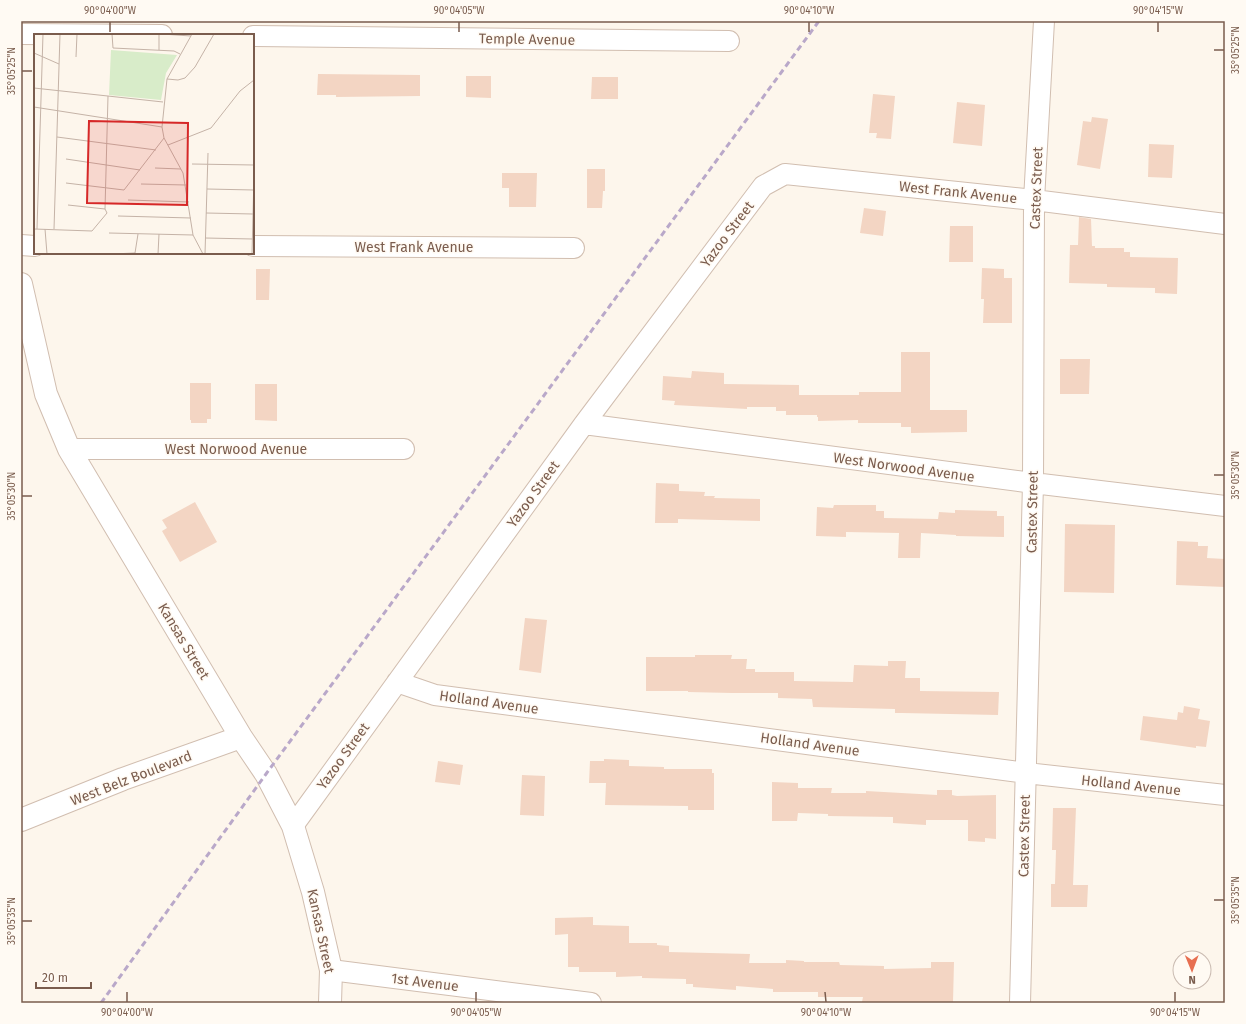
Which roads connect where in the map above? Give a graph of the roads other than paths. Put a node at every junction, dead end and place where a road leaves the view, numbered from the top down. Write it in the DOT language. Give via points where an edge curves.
graph roads {
  1 [pos="1044,21"];
  2 [pos="21,34"];
  3 [pos="34,34"];
  4 [pos="254,36"];
  5 [pos="729,41"];
  6 [pos="785,174"];
  7 [pos="1034,200"];
  8 [pos="1225,224"];
  9 [pos="21,246"];
  10 [pos="34,246"];
  11 [pos="254,246"];
  12 [pos="574,248"];
  13 [pos="21,284"];
  14 [pos="584,424"];
  15 [pos="69,449"];
  16 [pos="404,449"];
  17 [pos="1032,484"];
  18 [pos="1225,506"];
  19 [pos="397,682"];
  20 [pos="241,737"];
  21 [pos="1026,773"];
  22 [pos="1225,795"];
  23 [pos="21,820"];
  24 [pos="293,826"];
  25 [pos="331,970"];
  26 [pos="330,1003"];
  27 [pos="591,1003"];
  28 [pos="1020,1003"];
  1 -- 7 [label="street, Castex Street"];
  2 -- 3 [label="street"];
  4 -- 5 [label="street, Temple Avenue"];
  6 -- 7 [label="street, West Frank Avenue"];
  6 -- 14 [label="street, Yazoo Street" via="763,186"];
  7 -- 8 [label="street, West Frank Avenue"];
  7 -- 17 [label="street, Castex Street"];
  9 -- 10 [label="street"];
  11 -- 12 [label="street, West Frank Avenue"];
  13 -- 15 [label="street, Kansas Street" via="46,394"];
  14 -- 17 [label="street, West Norwood Avenue"];
  14 -- 19 [label="street, Yazoo Street"];
  15 -- 16 [label="street, West Norwood Avenue"];
  15 -- 20 [label="street, Kansas Street"];
  17 -- 18 [label="street, West Norwood Avenue"];
  17 -- 21 [label="street, Castex Street"];
  19 -- 21 [label="street, Holland Avenue" via="435,695"];
  19 -- 24 [label="street, Yazoo Street"];
  20 -- 23 [label="street, West Belz Boulevard" via="123,779"];
  20 -- 24 [label="street, Kansas Street" via="266,774"];
  21 -- 22 [label="street, Holland Avenue"];
  21 -- 28 [label="street, Castex Street"];
  24 -- 25 [label="street, Kansas Street" via="313,892"];
  25 -- 26 [label="street, Kansas Street"];
  25 -- 27 [label="street, 1st Avenue"];
}
